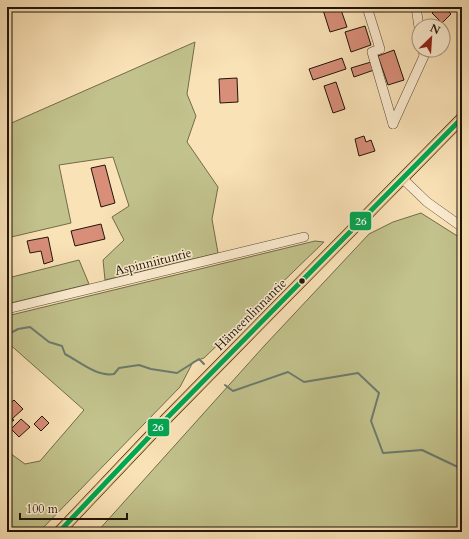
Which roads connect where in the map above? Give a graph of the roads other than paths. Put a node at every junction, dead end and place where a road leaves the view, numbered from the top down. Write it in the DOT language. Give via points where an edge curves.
graph roads {
  1 [pos="367,7"];
  2 [pos="416,7"];
  3 [pos="418,18"];
  4 [pos="423,58"];
  5 [pos="462,118"];
  6 [pos="403,179"];
  7 [pos="462,227"];
  8 [pos="304,237"];
  9 [pos="7,309"];
  10 [pos="59,532"];
  1 -- 4 [label="street" via="380,49 372,52 393,124"];
  2 -- 3 [label="street"];
  5 -- 6 [label="main road, Hämeenlinnantie"];
  6 -- 7 [label="street" via="427,202"];
  6 -- 10 [label="main road, Hämeenlinnantie" via="178,407"];
  8 -- 9 [label="street, Aspinniituntie"];
}
